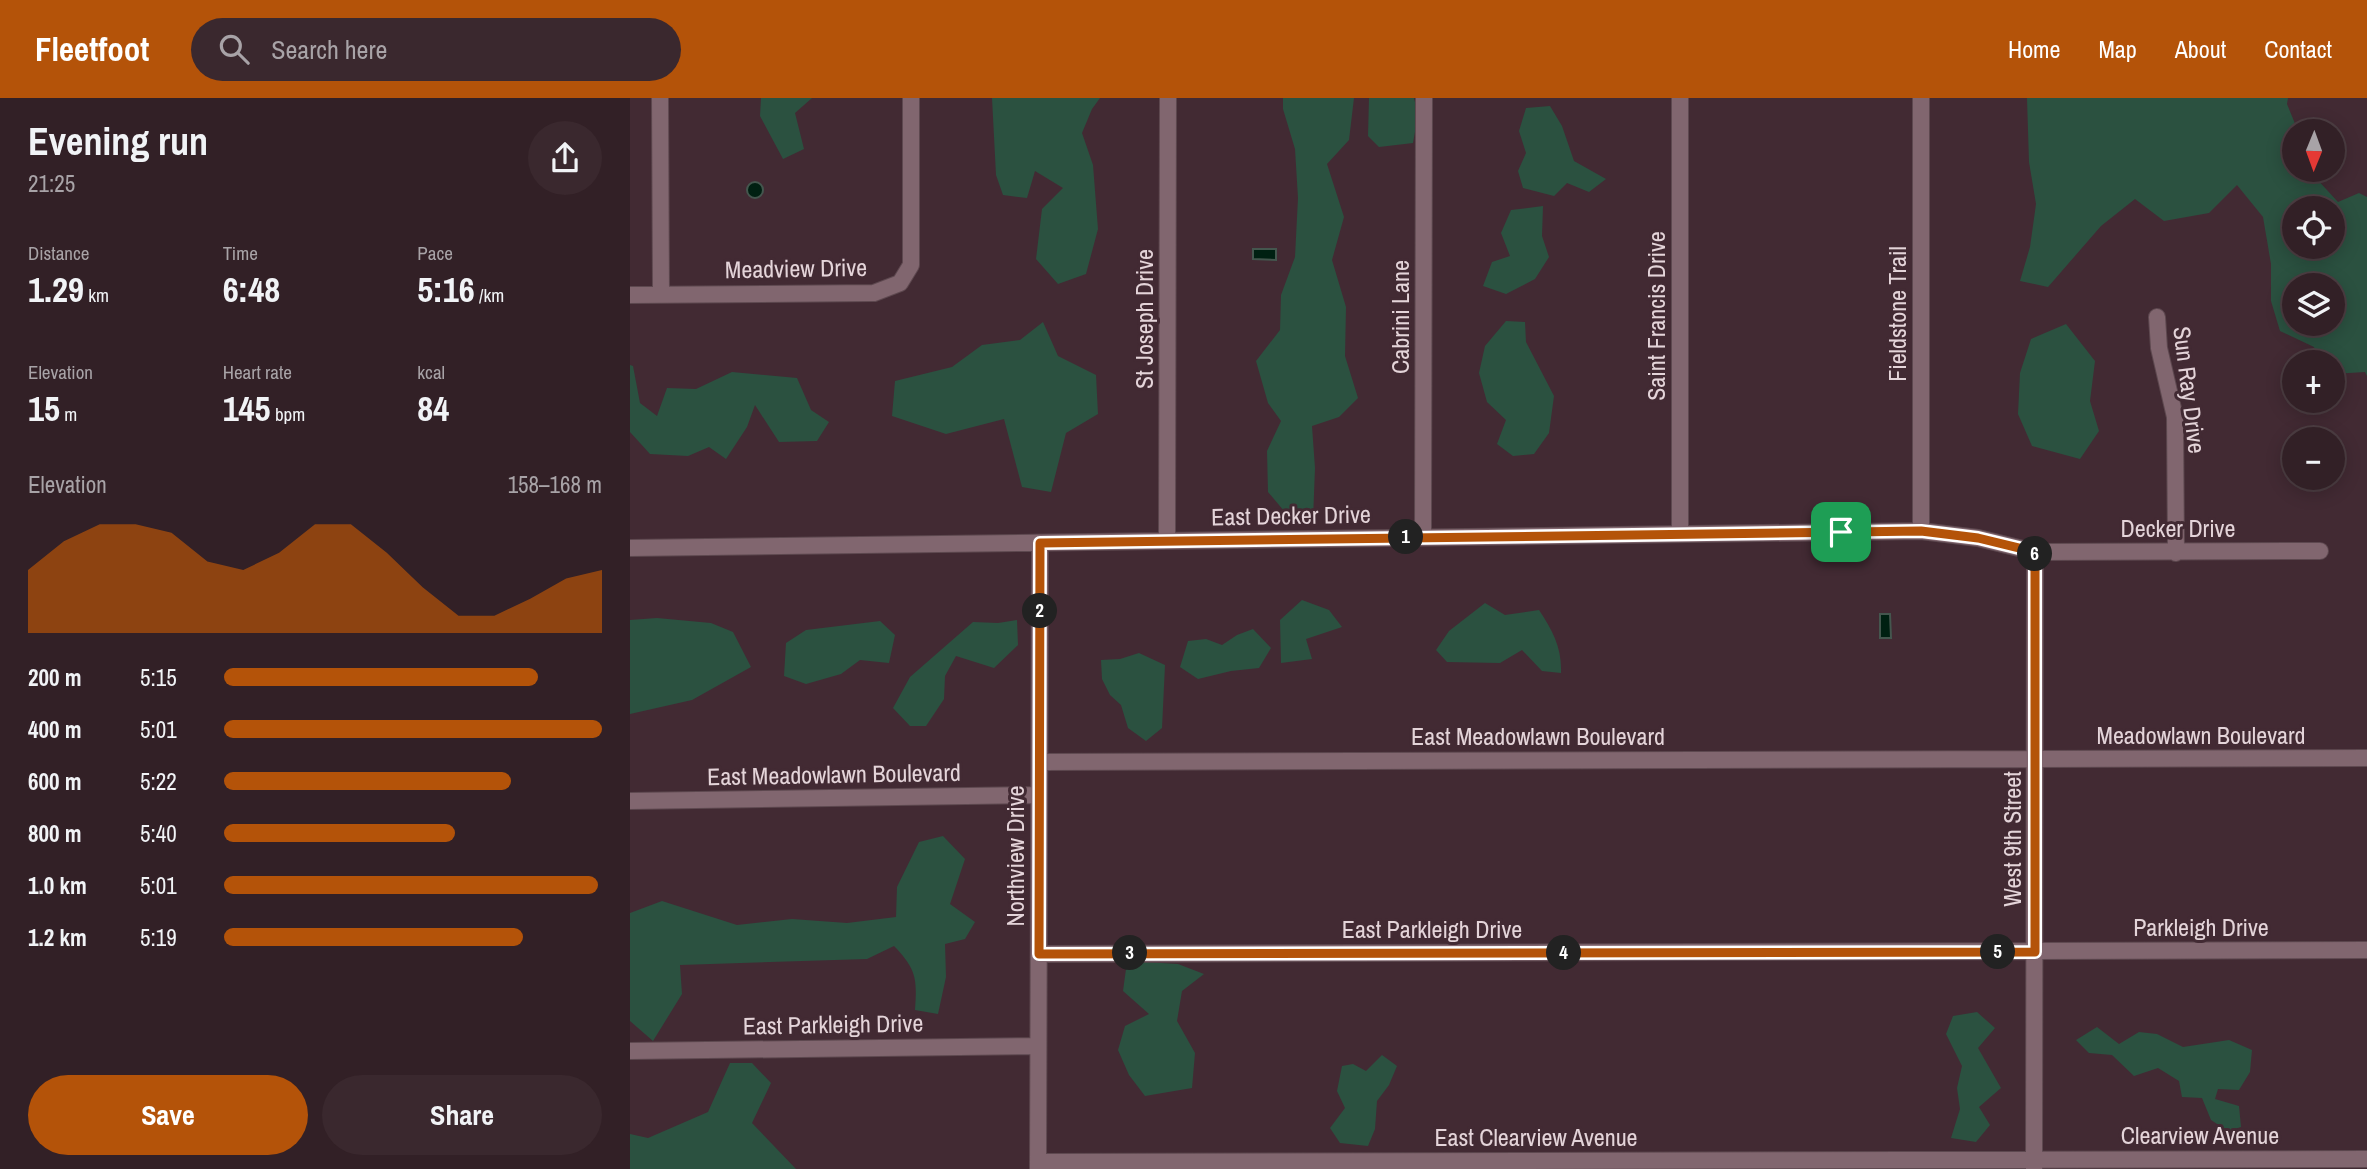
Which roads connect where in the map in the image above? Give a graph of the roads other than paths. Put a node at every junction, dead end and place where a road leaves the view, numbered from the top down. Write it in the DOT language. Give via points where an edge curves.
graph roads {
  1 [pos="660,98"];
  2 [pos="911,98"];
  3 [pos="1168,98"];
  4 [pos="1424,98"];
  5 [pos="1680,98"];
  6 [pos="1921,98"];
  7 [pos="661,293"];
  8 [pos="630,295"];
  9 [pos="2157,317"];
  10 [pos="1921,531"];
  11 [pos="1680,533"];
  12 [pos="1423,536"];
  13 [pos="1167,541"];
  14 [pos="1040,543"];
  15 [pos="630,548"];
  16 [pos="2320,551"];
  17 [pos="2035,552"];
  18 [pos="2176,553"];
  19 [pos="2035,758"];
  20 [pos="2367,758"];
  21 [pos="1040,762"];
  22 [pos="1039,795"];
  23 [pos="630,801"];
  24 [pos="2367,950"];
  25 [pos="2035,952"];
  26 [pos="1039,954"];
  27 [pos="1037,1046"];
  28 [pos="630,1051"];
  29 [pos="2367,1159"];
  30 [pos="2034,1164"];
  31 [pos="1038,1165"];
  1 -- 7 [label="street"];
  2 -- 7 [label="street, Meadview Drive" via="911,265 900,283 874,293"];
  3 -- 13 [label="street, St Joseph Drive"];
  4 -- 12 [label="street, Cabrini Lane"];
  5 -- 11 [label="street, Saint Francis Drive"];
  6 -- 10 [label="street, Fieldstone Trail"];
  7 -- 8 [label="street, Meadview Drive"];
  9 -- 18 [label="street, Sun Ray Drive" via="2159,348 2175,417"];
  10 -- 11 [label="street, East Decker Drive"];
  10 -- 17 [label="street, East Decker Drive"];
  11 -- 12 [label="street, East Decker Drive"];
  12 -- 13 [label="street, East Decker Drive"];
  13 -- 14 [label="street, East Decker Drive"];
  14 -- 15 [label="street, East Decker Drive"];
  14 -- 21 [label="street, Northview Drive"];
  16 -- 18 [label="street, Decker Drive"];
  17 -- 18 [label="street, Decker Drive"];
  17 -- 19 [label="street, West 9th Street"];
  19 -- 20 [label="street, Meadowlawn Boulevard"];
  19 -- 21 [label="street, East Meadowlawn Boulevard"];
  19 -- 25 [label="street, West 9th Street"];
  21 -- 22 [label="street, Northview Drive"];
  22 -- 23 [label="street, East Meadowlawn Boulevard"];
  22 -- 26 [label="street, Northview Drive"];
  24 -- 25 [label="street, Parkleigh Drive"];
  25 -- 26 [label="street, East Parkleigh Drive"];
  25 -- 30 [label="street, West 9th Street"];
  26 -- 27 [label="street, Northview Drive"];
  27 -- 28 [label="street, East Parkleigh Drive"];
  27 -- 31 [label="street, Northview Drive"];
  29 -- 30 [label="street, Clearview Avenue"];
  30 -- 31 [label="street, East Clearview Avenue"];
}
